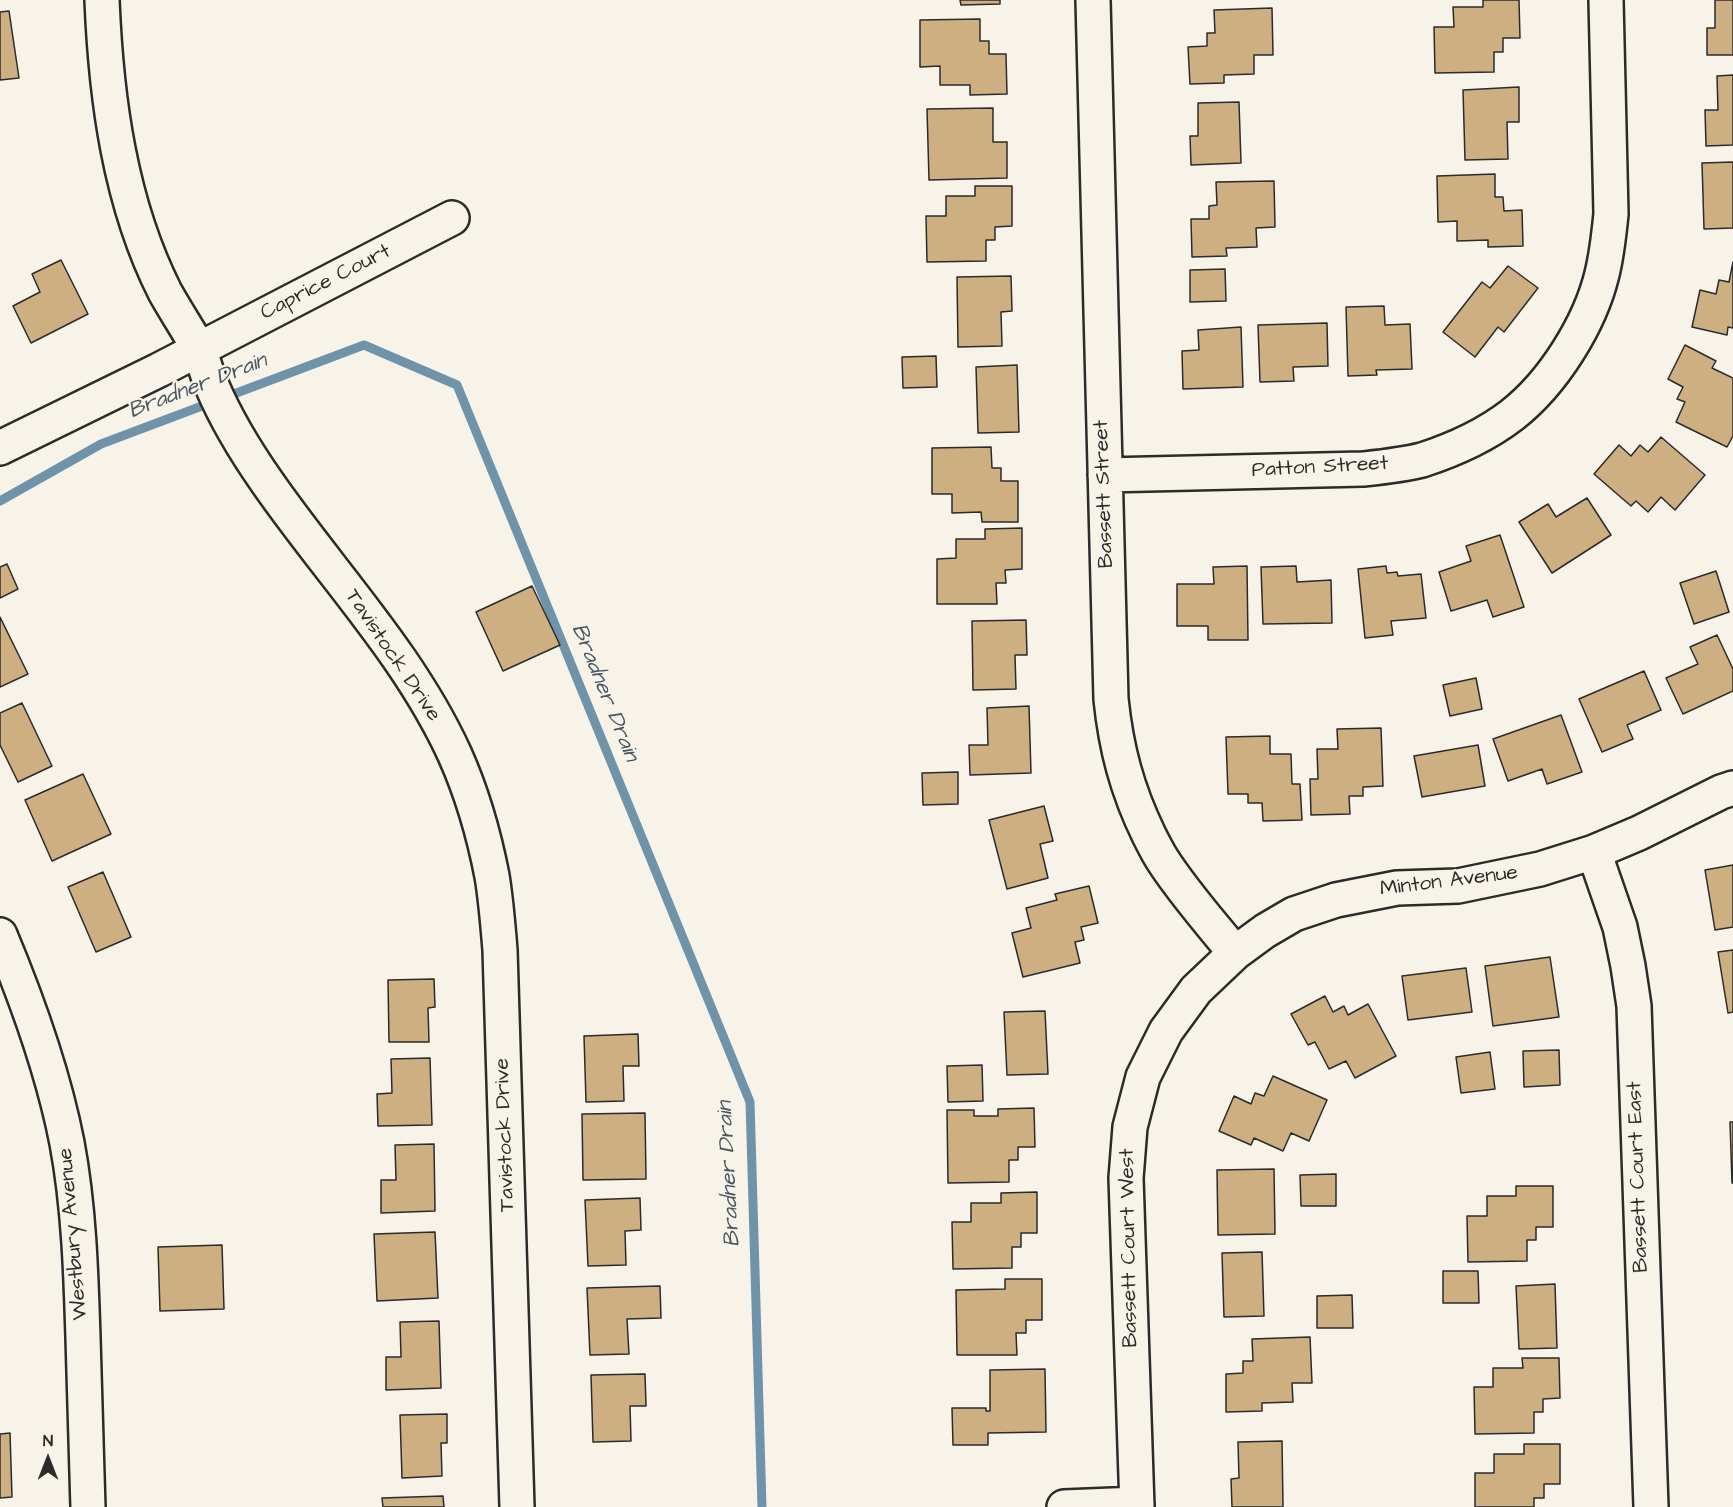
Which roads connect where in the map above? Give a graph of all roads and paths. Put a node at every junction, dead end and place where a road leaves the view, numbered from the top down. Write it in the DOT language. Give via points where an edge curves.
graph roads {
  1 [pos="102,0"];
  2 [pos="1093,0"];
  3 [pos="1606,0"];
  4 [pos="453,218"];
  5 [pos="199,349"];
  6 [pos="0,448"];
  7 [pos="1105,475"];
  8 [pos="1733,788"];
  9 [pos="1594,852"];
  10 [pos="0,935"];
  11 [pos="1235,953"];
  12 [pos="1137,1506"];
  13 [pos="88,1507"];
  14 [pos="517,1507"];
  15 [pos="1064,1507"];
  16 [pos="1651,1507"];
  1 -- 5 [label="street, Tavistock Drive" via="109,98 127,189 165,291"];
  2 -- 7 [label="street, Bassett Street"];
  3 -- 7 [label="street, Patton Street" via="1611,214 1608,244 1593,302 1576,338 1548,380 1512,414 1468,442 1422,460 1363,469"];
  4 -- 5 [label="street, Caprice Court"];
  5 -- 6 [label="street, Caprice Court"];
  5 -- 14 [label="street, Tavistock Drive" via="212,386 266,481 423,694 455,756 480,823 492,878 500,950"];
  7 -- 11 [label="street, Bassett Street" via="1111,699 1122,767 1137,811 1160,857"];
  8 -- 9 [label="street, Minton Avenue"];
  9 -- 11 [label="street, Minton Avenue" via="1496,879 1458,886 1397,888 1336,900 1294,914"];
  9 -- 16 [label="street, Bassett Court East" via="1620,927 1634,1006"];
  10 -- 13 [label="street, Westbury Avenue" via="24,992 67,1144 78,1229"];
  11 -- 12 [label="street, Bassett Court West" via="1196,990 1166,1031 1143,1077 1130,1127 1125,1178"];
  12 -- 15 [label="street, Bassett Court West"];
}
